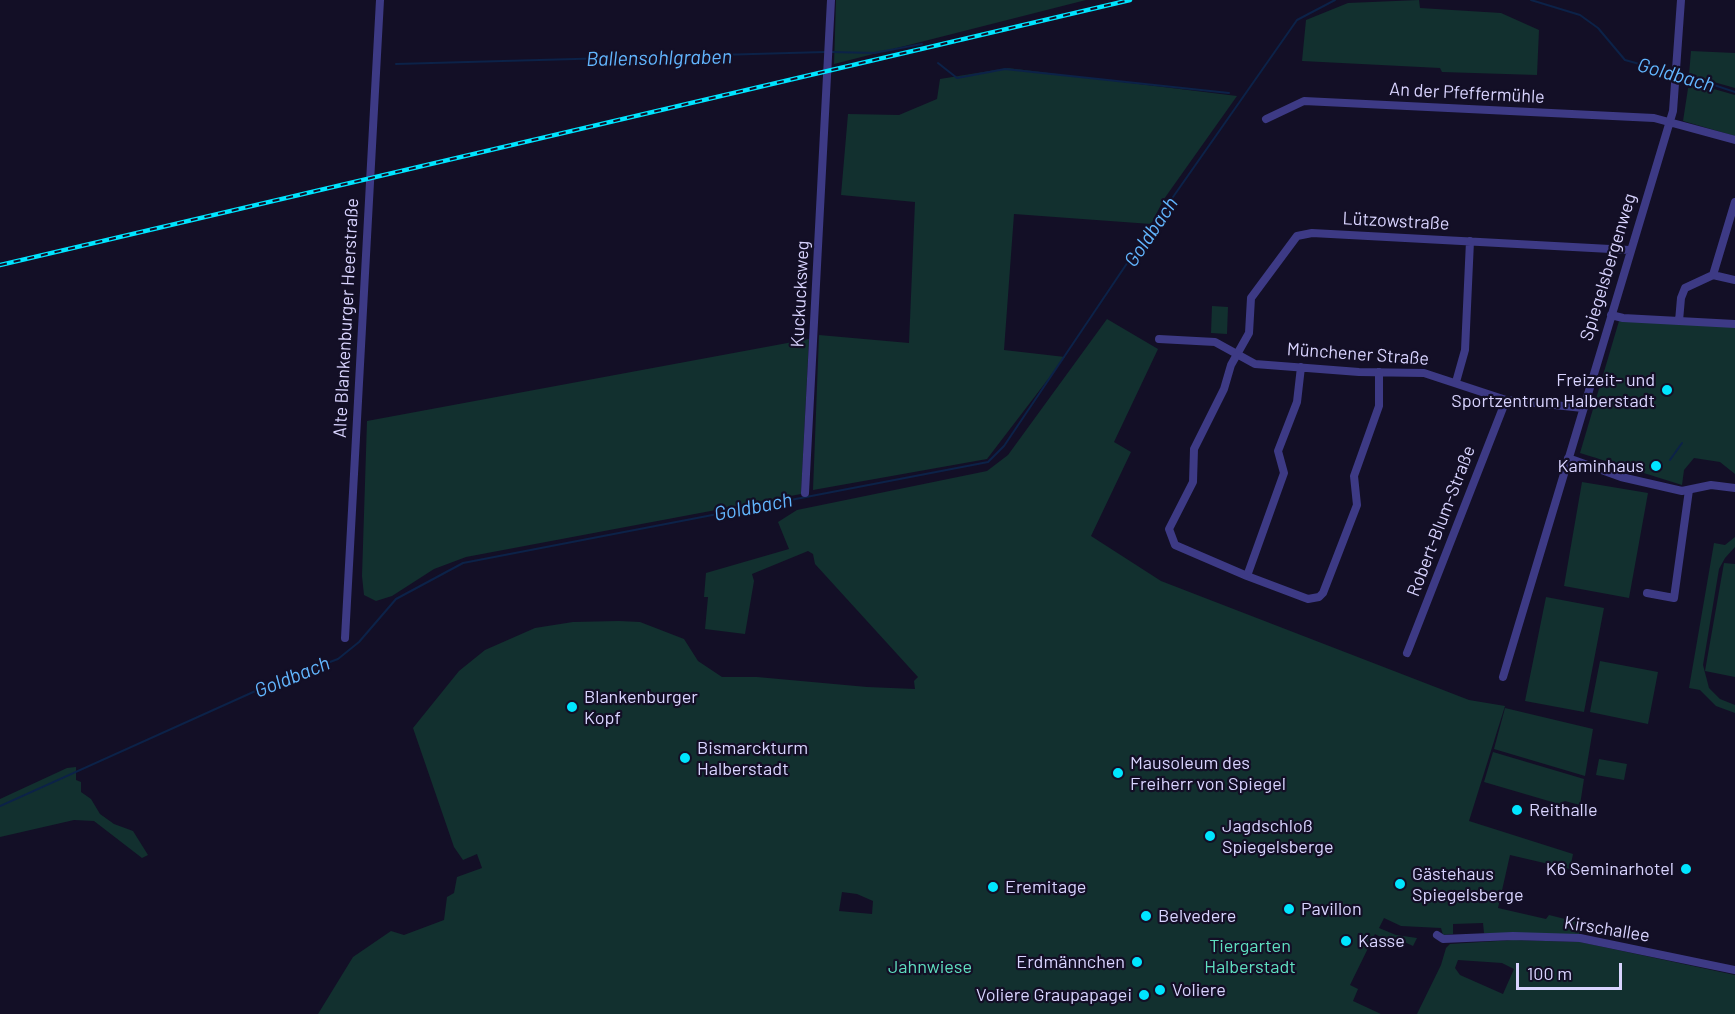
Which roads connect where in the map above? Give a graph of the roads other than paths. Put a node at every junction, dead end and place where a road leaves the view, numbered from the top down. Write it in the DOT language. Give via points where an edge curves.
graph roads {
  1 [pos="380,0"];
  2 [pos="831,0"];
  3 [pos="1681,0"];
  4 [pos="1266,119"];
  5 [pos="1670,121"];
  6 [pos="1735,140"];
  7 [pos="1735,202"];
  8 [pos="1732,226"];
  9 [pos="1470,241"];
  10 [pos="1629,250"];
  11 [pos="1715,276"];
  12 [pos="1735,280"];
  13 [pos="1611,315"];
  14 [pos="1678,321"];
  15 [pos="1735,324"];
  16 [pos="1159,339"];
  17 [pos="1238,353"];
  18 [pos="1301,367"];
  19 [pos="1379,372"];
  20 [pos="1456,382"];
  21 [pos="1506,400"];
  22 [pos="1583,408"];
  23 [pos="1568,458"];
  24 [pos="1735,488"];
  25 [pos="1689,490"];
  26 [pos="806,493"];
  27 [pos="1247,576"];
  28 [pos="1647,593"];
  29 [pos="345,638"];
  30 [pos="1407,653"];
  31 [pos="1503,677"];
  32 [pos="1437,935"];
  33 [pos="1735,970"];
  1 -- 29 [label="street, Alte Blankenburger Heerstraße"];
  2 -- 26 [label="street, Kuckucksweg"];
  3 -- 5 [label="street, Spiegelsbergenweg"];
  4 -- 5 [label="street, An der Pfeffermühle" via="1304,101"];
  5 -- 6 [label="street, An der Pfeffermühle"];
  5 -- 10 [label="street, Spiegelsbergenweg"];
  7 -- 8 [label="street"];
  8 -- 11 [label="street"];
  9 -- 10 [label="street, Lützowstraße"];
  9 -- 17 [label="street, Lützowstraße" via="1303,233 1291,242 1251,298 1249,333"];
  9 -- 20 [label="street" via="1465,351"];
  10 -- 13 [label="street, Spiegelsbergenweg"];
  11 -- 12 [label="street"];
  11 -- 14 [label="street" via="1685,288"];
  13 -- 14 [label="street"];
  13 -- 22 [label="street, Spiegelsbergenweg"];
  14 -- 15 [label="street"];
  16 -- 17 [label="street, Münchener Straße" via="1215,342"];
  17 -- 18 [label="street, Münchener Straße" via="1255,364"];
  17 -- 27 [label="street" via="1194,449 1192,482 1169,535 1175,545"];
  18 -- 19 [label="street, Münchener Straße"];
  18 -- 27 [label="street" via="1297,402 1278,451 1284,473"];
  19 -- 20 [label="street, Münchener Straße" via="1424,373"];
  19 -- 27 [label="street" via="1379,406 1354,476 1357,506 1323,593 1308,599"];
  20 -- 21 [label="street, Münchener Straße"];
  21 -- 22 [label="street, Münchener Straße"];
  21 -- 30 [label="street, Robert-Blum-Straße"];
  22 -- 23 [label="street, Spiegelsbergenweg"];
  23 -- 25 [label="street" via="1621,477"];
  23 -- 31 [label="street, Spiegelsbergenweg"];
  24 -- 25 [label="street" via="1711,485"];
  25 -- 28 [label="street" via="1674,598"];
  32 -- 33 [label="street, Kirschallee" via="1443,939 1580,938"];
}
